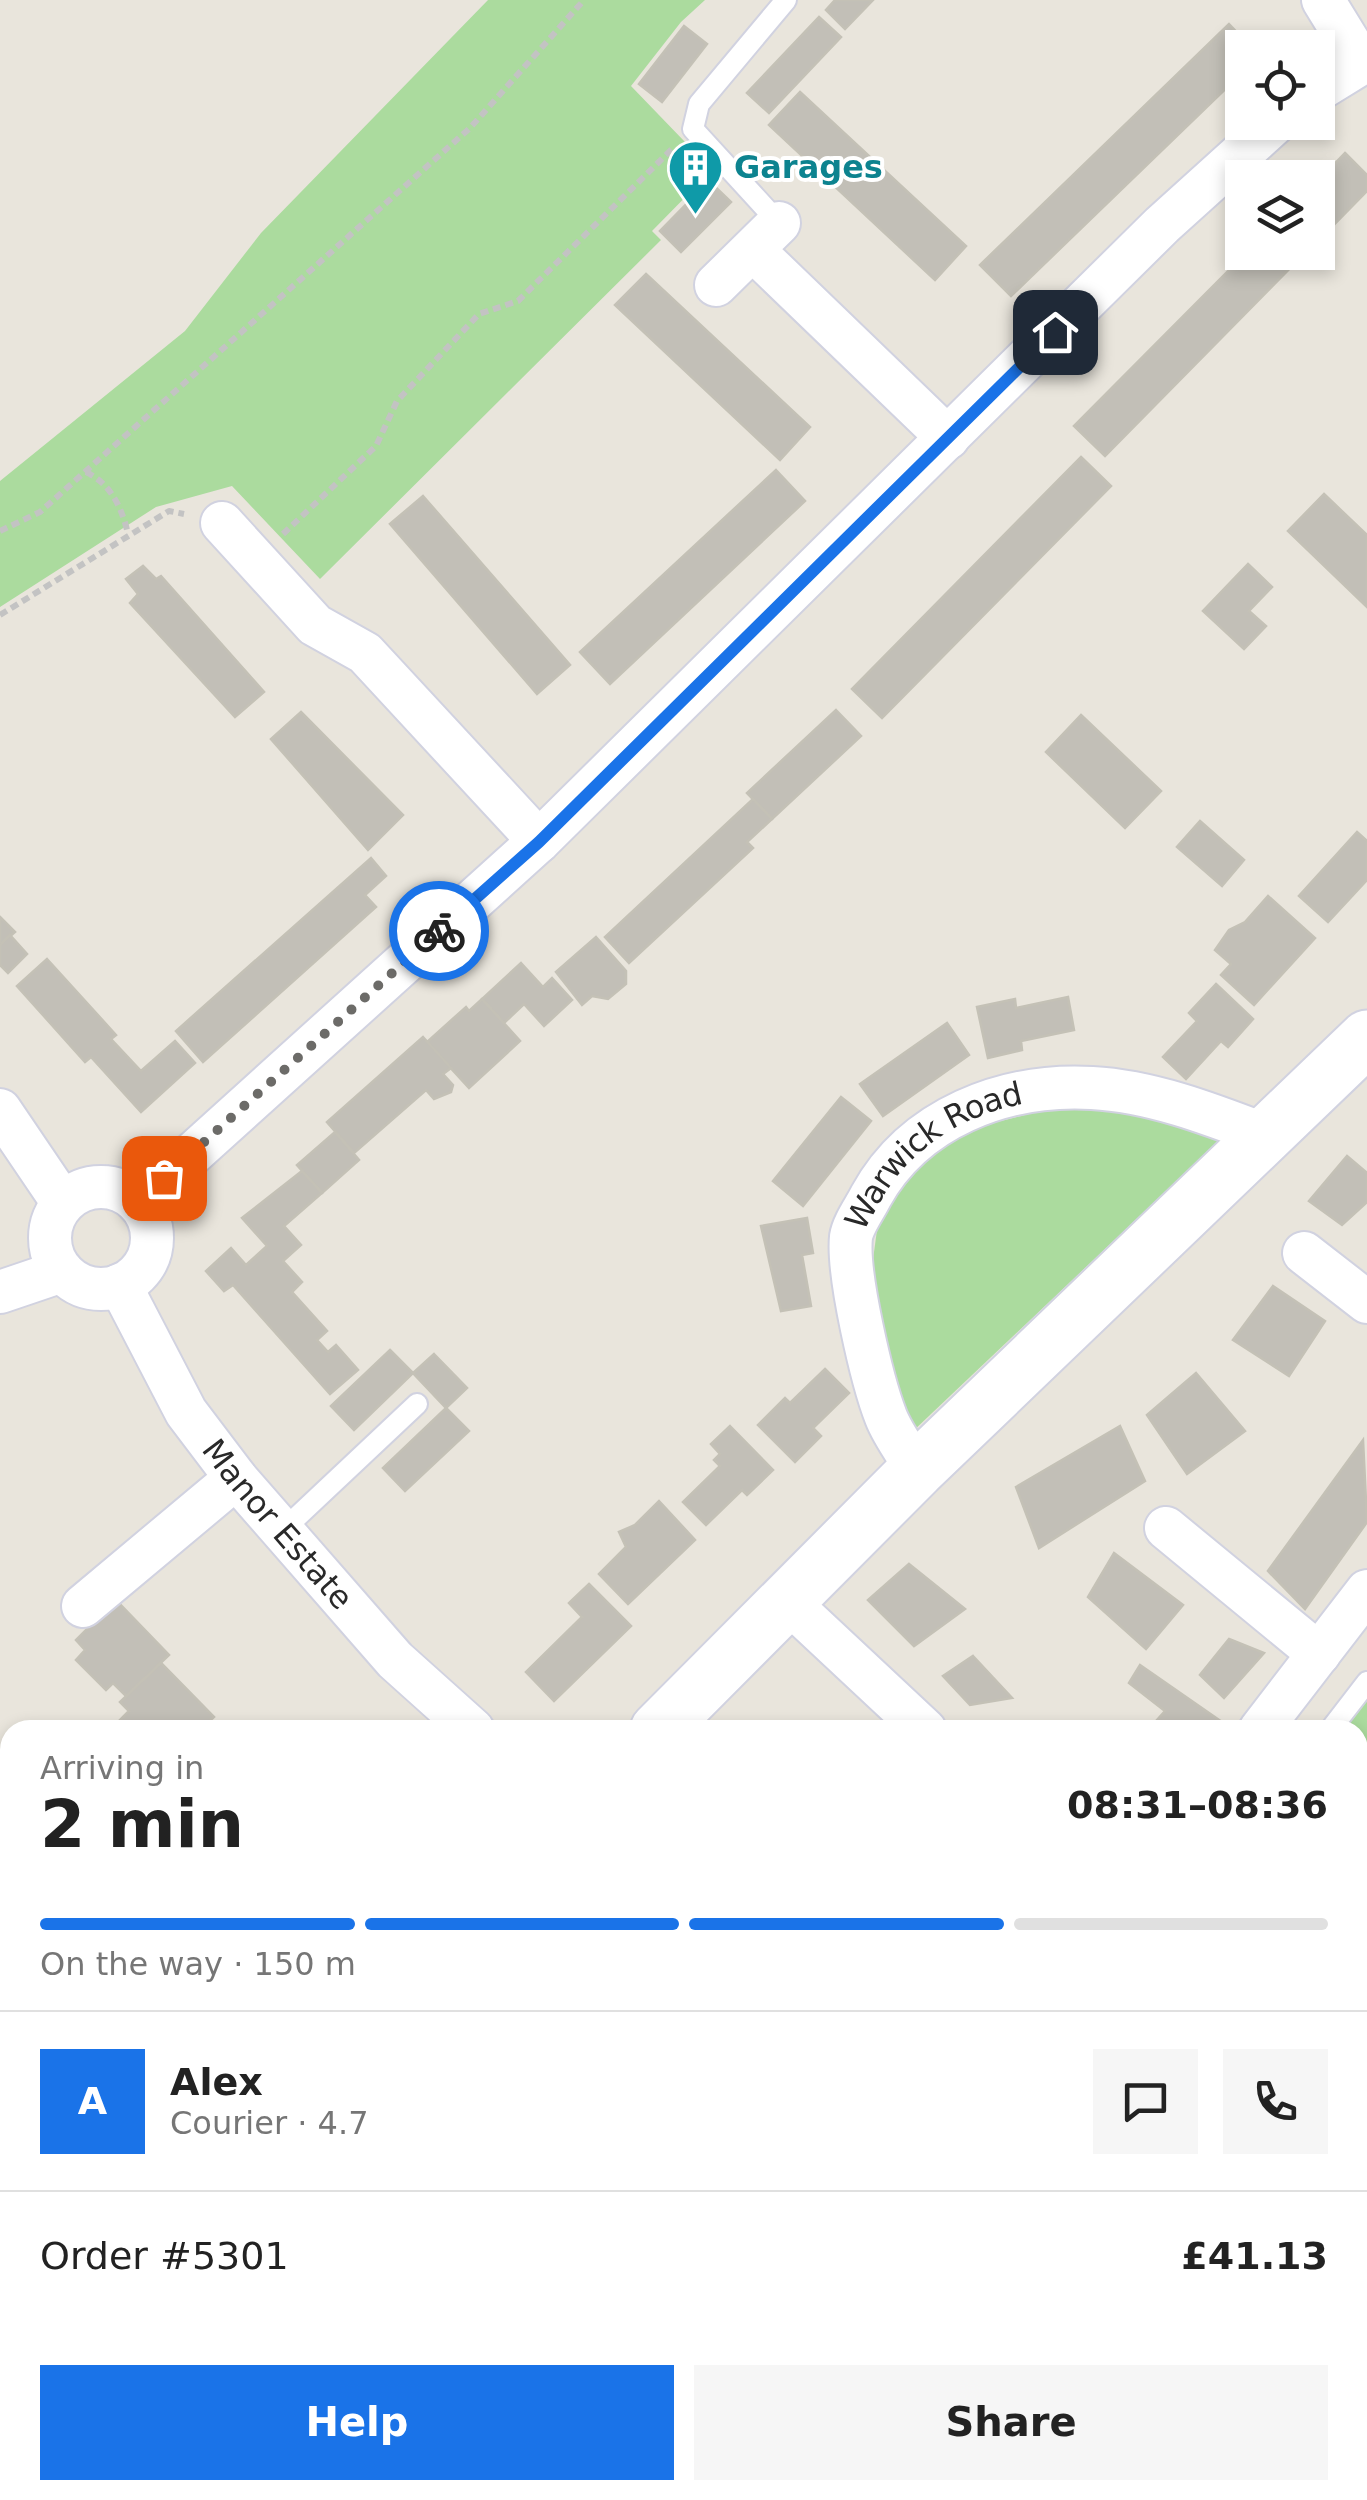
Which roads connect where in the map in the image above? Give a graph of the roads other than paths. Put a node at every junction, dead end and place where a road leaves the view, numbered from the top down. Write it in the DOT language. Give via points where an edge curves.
graph roads {
  1 [pos="786,0"];
  2 [pos="1323,0"];
  3 [pos="1364,61"];
  4 [pos="1335,79"];
  5 [pos="1256,140"];
  6 [pos="766,237"];
  7 [pos="716,285"];
  8 [pos="948,438"];
  9 [pos="222,523"];
  10 [pos="539,842"];
  11 [pos="1367,1038"];
  12 [pos="0,1110"];
  13 [pos="1268,1136"];
  14 [pos="138,1202"];
  15 [pos="63,1204"];
  16 [pos="1304,1253"];
  17 [pos="62,1271"];
  18 [pos="120,1285"];
  19 [pos="0,1292"];
  20 [pos="1367,1302"];
  21 [pos="417,1404"];
  22 [pos="917,1470"];
  23 [pos="236,1478"];
  24 [pos="1166,1528"];
  25 [pos="283,1530"];
  26 [pos="1367,1591"];
  27 [pos="786,1601"];
  28 [pos="82,1606"];
  29 [pos="1319,1654"];
  30 [pos="1367,1682"];
  31 [pos="462,1720"];
  32 [pos="668,1720"];
  33 [pos="914,1720"];
  34 [pos="1268,1720"];
  35 [pos="1338,1720"];
  1 -- 6 [label="lane" via="700,104 693,128"];
  2 -- 3 [label="street"];
  3 -- 4 [label="street"];
  5 -- 8 [label="street"];
  6 -- 7 [label="street"];
  6 -- 8 [label="street"];
  8 -- 10 [label="street"];
  9 -- 10 [label="street" via="315,625 366,653"];
  10 -- 14 [label="street"];
  11 -- 13 [label="street"];
  12 -- 15 [label="street"];
  13 -- 22 [label="street"];
  13 -- 22 [label="street, Warwick Road" via="1152,1098 1090,1088 1029,1092 962,1111 914,1139 887,1167 851,1234 854,1280 886,1418"];
  14 -- 15 [label="street" via="99,1187"];
  14 -- 18 [label="street" via="152,1244 146,1262"];
  15 -- 17 [label="street" via="50,1231"];
  16 -- 20 [label="street"];
  17 -- 18 [label="street" via="88,1288"];
  17 -- 19 [label="street"];
  18 -- 23 [label="street, Manor Estate" via="186,1412"];
  21 -- 25 [label="lane"];
  22 -- 27 [label="street"];
  23 -- 25 [label="street, Manor Estate"];
  23 -- 28 [label="street" via="115,1557"];
  24 -- 29 [label="street"];
  25 -- 31 [label="street, Manor Estate" via="395,1660"];
  26 -- 29 [label="street"];
  27 -- 32 [label="street"];
  27 -- 33 [label="street"];
  29 -- 34 [label="street"];
  30 -- 35 [label="lane"];
}
